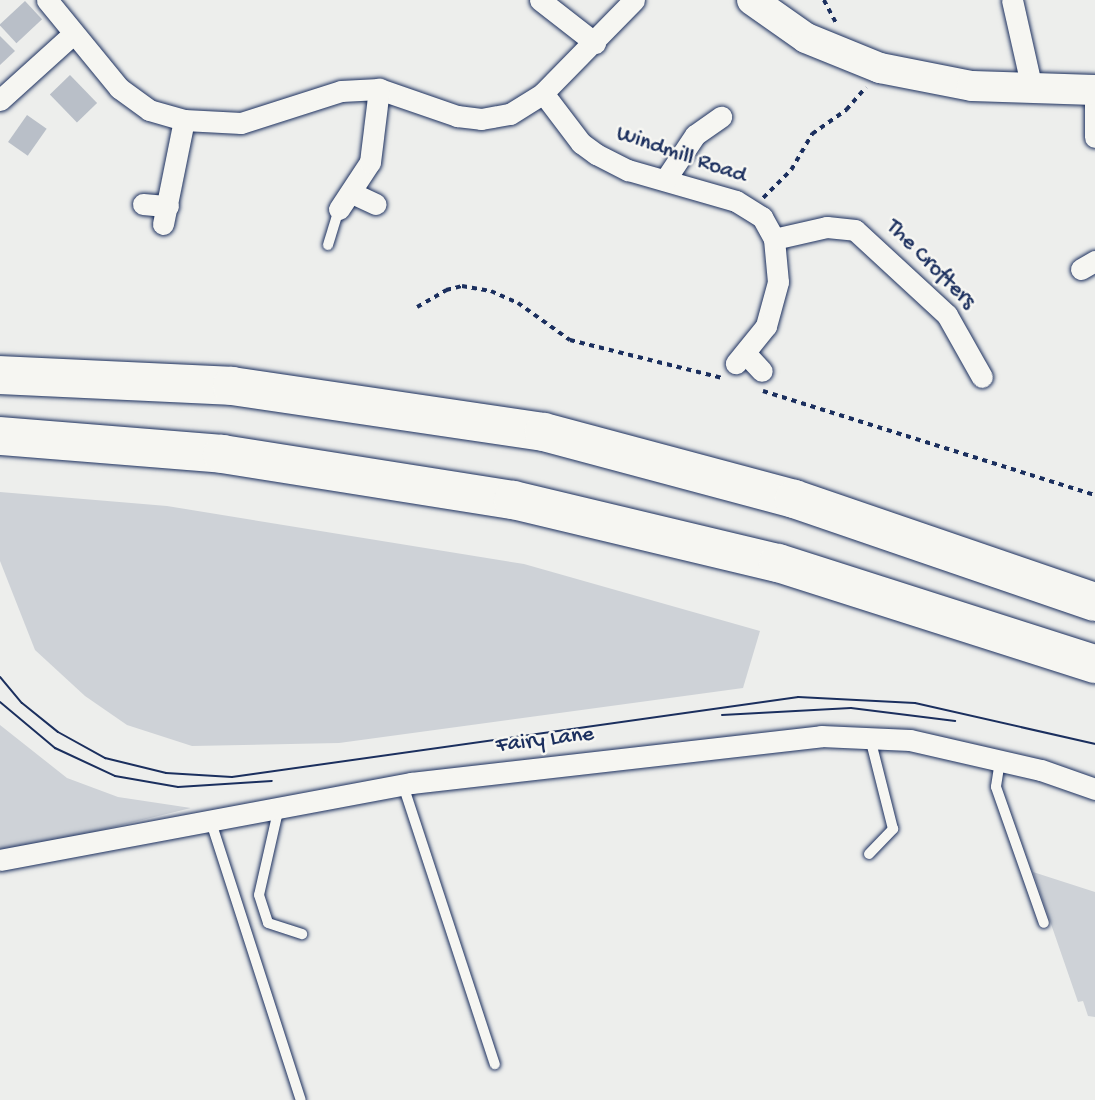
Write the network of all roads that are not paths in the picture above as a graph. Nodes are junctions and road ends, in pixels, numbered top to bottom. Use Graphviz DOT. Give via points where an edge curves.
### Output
graph roads {
  1 [pos="47,0"];
  2 [pos="540,0"];
  3 [pos="634,0"];
  4 [pos="751,0"];
  5 [pos="1012,0"];
  6 [pos="73,34"];
  7 [pos="595,43"];
  8 [pos="379,89"];
  9 [pos="1032,89"];
  10 [pos="1095,92"];
  11 [pos="543,93"];
  12 [pos="0,100"];
  13 [pos="721,117"];
  14 [pos="184,120"];
  15 [pos="1095,137"];
  16 [pos="665,180"];
  17 [pos="346,201"];
  18 [pos="143,204"];
  19 [pos="376,204"];
  20 [pos="774,239"];
  21 [pos="328,245"];
  22 [pos="762,371"];
  23 [pos="0,375"];
  24 [pos="982,377"];
  25 [pos="0,436"];
  26 [pos="1095,602"];
  27 [pos="1095,664"];
  28 [pos="870,738"];
  29 [pos="1000,761"];
  30 [pos="403,785"];
  31 [pos="1095,789"];
  32 [pos="279,807"];
  33 [pos="210,819"];
  34 [pos="869,854"];
  35 [pos="0,860"];
  36 [pos="1044,923"];
  37 [pos="302,934"];
  38 [pos="495,1064"];
  39 [pos="301,1100"];
  1 -- 6 [label="street"];
  2 -- 7 [label="street"];
  3 -- 7 [label="street"];
  4 -- 9 [label="main road" via="806,38 880,68 972,86"];
  5 -- 9 [label="street"];
  6 -- 12 [label="street"];
  6 -- 14 [label="street" via="120,88 149,110"];
  7 -- 11 [label="street"];
  8 -- 11 [label="street" via="457,116 481,119 510,114"];
  8 -- 14 [label="street" via="341,91 241,123"];
  8 -- 17 [label="street" via="370,162"];
  9 -- 10 [label="main road"];
  10 -- 15 [label="street"];
  11 -- 16 [label="street, Windmill Road" via="581,144 628,170"];
  13 -- 16 [label="street" via="695,135"];
  14 -- 18 [label="street" via="166,215"];
  16 -- 20 [label="street, Windmill Road" via="754,209"];
  17 -- 19 [label="street"];
  17 -- 21 [label="lane"];
  20 -- 22 [label="street, Windmill Road" via="779,263 774,305 741,358"];
  20 -- 24 [label="street, The Crofters" via="827,227 855,230 947,315"];
  23 -- 26 [label="highway" via="232,386 544,432 794,499"];
  25 -- 27 [label="highway" via="222,454 513,500 778,563"];
  28 -- 29 [label="street, Fairy Lane" via="910,740"];
  28 -- 30 [label="street, Fairy Lane" via="821,736"];
  28 -- 34 [label="lane" via="893,829"];
  29 -- 31 [label="street, Fairy Lane"];
  29 -- 36 [label="lane" via="996,787"];
  30 -- 32 [label="street, Fairy Lane"];
  30 -- 38 [label="lane"];
  32 -- 33 [label="street, Fairy Lane"];
  32 -- 37 [label="lane" via="259,895 268,923"];
  33 -- 35 [label="street, Fairy Lane"];
  33 -- 39 [label="lane"];
}
